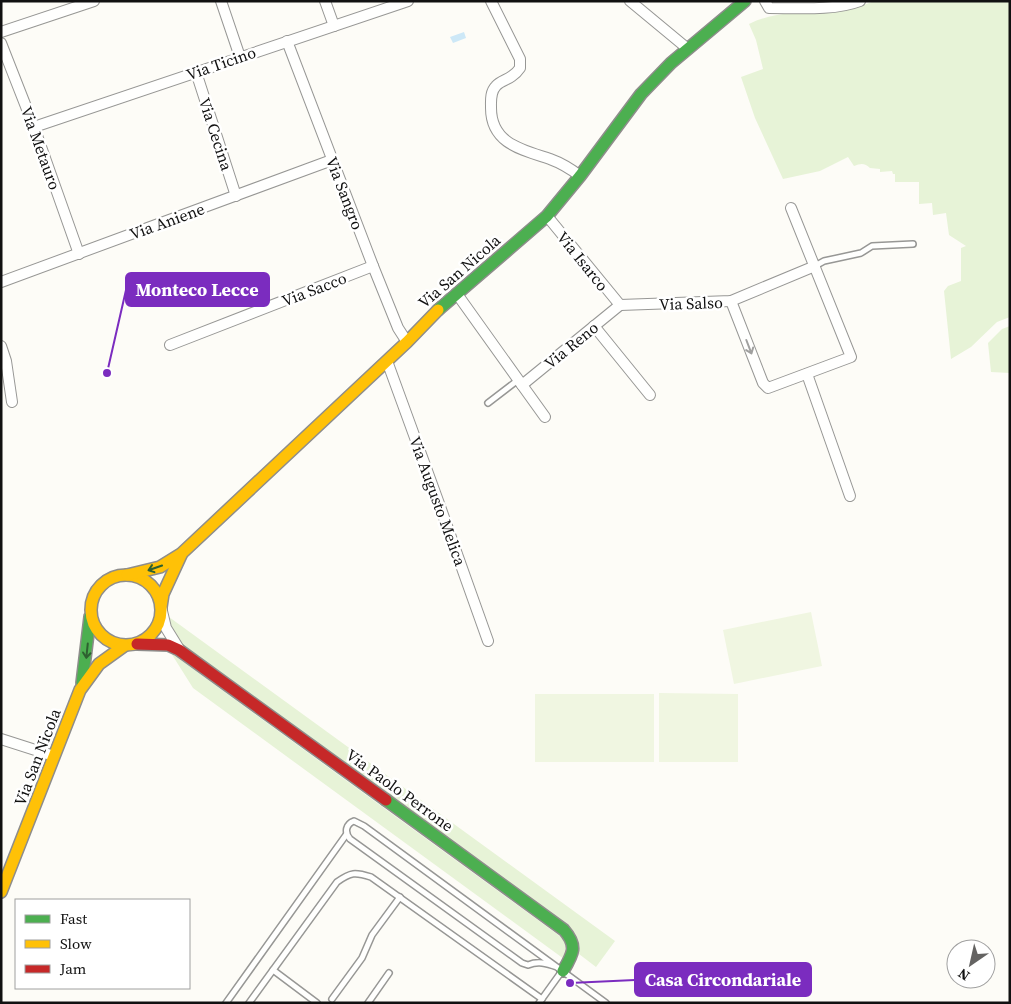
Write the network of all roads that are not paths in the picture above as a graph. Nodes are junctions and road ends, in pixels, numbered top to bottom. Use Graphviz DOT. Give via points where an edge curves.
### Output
graph roads {
  1 [pos="94,1"];
  2 [pos="221,1"];
  3 [pos="325,1"];
  4 [pos="408,1"];
  5 [pos="491,1"];
  6 [pos="630,1"];
  7 [pos="745,1"];
  8 [pos="765,1"];
  9 [pos="860,1"];
  10 [pos="334,26"];
  11 [pos="1,32"];
  12 [pos="287,42"];
  13 [pos="1,43"];
  14 [pos="688,49"];
  15 [pos="240,57"];
  16 [pos="196,72"];
  17 [pos="34,127"];
  18 [pos="332,160"];
  19 [pos="580,176"];
  20 [pos="236,196"];
  21 [pos="791,208"];
  22 [pos="547,216"];
  23 [pos="914,244"];
  24 [pos="78,254"];
  25 [pos="374,266"];
  26 [pos="815,266"];
  27 [pos="1,282"];
  28 [pos="457,294"];
  29 [pos="731,302"];
  30 [pos="620,305"];
  31 [pos="594,326"];
  32 [pos="407,342"];
  33 [pos="170,345"];
  34 [pos="1,346"];
  35 [pos="387,361"];
  36 [pos="807,374"];
  37 [pos="520,382"];
  38 [pos="650,395"];
  39 [pos="12,402"];
  40 [pos="488,403"];
  41 [pos="545,416"];
  42 [pos="850,496"];
  43 [pos="181,554"];
  44 [pos="127,575"];
  45 [pos="162,607"];
  46 [pos="90,611"];
  47 [pos="488,642"];
  48 [pos="137,644"];
  49 [pos="124,646"];
  50 [pos="180,650"];
  51 [pos="80,690"];
  52 [pos="1,738"];
  53 [pos="54,756"];
  54 [pos="346,835"];
  55 [pos="1,892"];
  56 [pos="400,897"];
  57 [pos="560,969"];
  58 [pos="273,970"];
  59 [pos="389,973"];
  60 [pos="332,999"];
  61 [pos="540,1001"];
  62 [pos="226,1003"];
  63 [pos="249,1003"];
  64 [pos="317,1003"];
  65 [pos="368,1003"];
  66 [pos="606,1003"];
  1 -- 11 [label="street"];
  2 -- 15 [label="street"];
  3 -- 10 [label="street"];
  4 -- 10 [label="street, Via Ticino"];
  5 -- 19 [label="street" via="520,59 520,68 514,76 495,86 491,97 494,124 511,146 551,160"];
  6 -- 14 [label="street"];
  7 -- 14 [label="street, Via San Nicola"];
  8 -- 9 [label="street" via="768,8 799,8"];
  10 -- 12 [label="street, Via Ticino"];
  12 -- 15 [label="street, Via Ticino"];
  12 -- 18 [label="street, Via Sangro"];
  13 -- 17 [label="street, Via Metauro"];
  14 -- 19 [label="street, Via San Nicola" via="641,94"];
  15 -- 16 [label="street, Via Ticino"];
  16 -- 17 [label="street, Via Ticino"];
  16 -- 20 [label="street, Via Cecina"];
  17 -- 24 [label="street, Via Metauro"];
  18 -- 20 [label="street, Via Aniene"];
  18 -- 25 [label="street, Via Sangro"];
  19 -- 22 [label="street, Via San Nicola"];
  20 -- 24 [label="street, Via Aniene"];
  21 -- 26 [label="street"];
  22 -- 28 [label="street, Via San Nicola"];
  22 -- 30 [label="street, Via Isarco"];
  23 -- 26 [label="lane" via="872,246 862,253"];
  24 -- 27 [label="street, Via Aniene"];
  25 -- 32 [label="street, Via Sangro" via="398,328"];
  25 -- 33 [label="street, Via Sacco"];
  26 -- 29 [label="street, Via Salso"];
  26 -- 36 [label="street" via="850,357"];
  28 -- 32 [label="street, Via San Nicola"];
  28 -- 37 [label="street"];
  29 -- 30 [label="street, Via Salso"];
  29 -- 36 [label="street, one-way" via="763,384 768,388"];
  30 -- 31 [label="street, Via Reno"];
  31 -- 37 [label="street, Via Reno"];
  31 -- 38 [label="street"];
  32 -- 35 [label="street, Via San Nicola"];
  34 -- 39 [label="street"];
  35 -- 43 [label="street, Via San Nicola"];
  35 -- 47 [label="street, Via Augusto Melica"];
  36 -- 42 [label="street"];
  37 -- 40 [label="lane"];
  37 -- 41 [label="street"];
  43 -- 44 [label="street, Via San Nicola, one-way" via="160,566"];
  43 -- 45 [label="street, Via San Nicola" via="163,594"];
  44 -- 45 [label="street" via="151,585"];
  44 -- 46 [label="street, Via San Nicola" via="102,584 95,592"];
  45 -- 48 [label="street, Via San Nicola" via="157,628"];
  45 -- 50 [label="street, Via Paolo Perrone" via="166,628"];
  46 -- 49 [label="street" via="100,635"];
  46 -- 51 [label="street, Via San Nicola, one-way"];
  48 -- 49 [label="street, Via San Nicola"];
  48 -- 50 [label="street, Via Paolo Perrone" via="168,645"];
  49 -- 51 [label="street, Via San Nicola" via="99,664"];
  50 -- 57 [label="street, Via Paolo Perrone" via="557,924 570,936 574,951"];
  51 -- 53 [label="street, Via San Nicola"];
  52 -- 53 [label="street"];
  53 -- 55 [label="street, Via San Nicola"];
  54 -- 57 [label="lane" via="522,963 542,962"];
  54 -- 57 [label="lane" via="354,821 364,826"];
  54 -- 62 [label="lane"];
  56 -- 58 [label="lane" via="371,877 357,873 347,875 337,882"];
  56 -- 60 [label="lane"];
  56 -- 61 [label="lane"];
  57 -- 61 [label="lane"];
  57 -- 66 [label="lane"];
  58 -- 63 [label="lane"];
  58 -- 64 [label="lane"];
  59 -- 65 [label="lane"];
}
